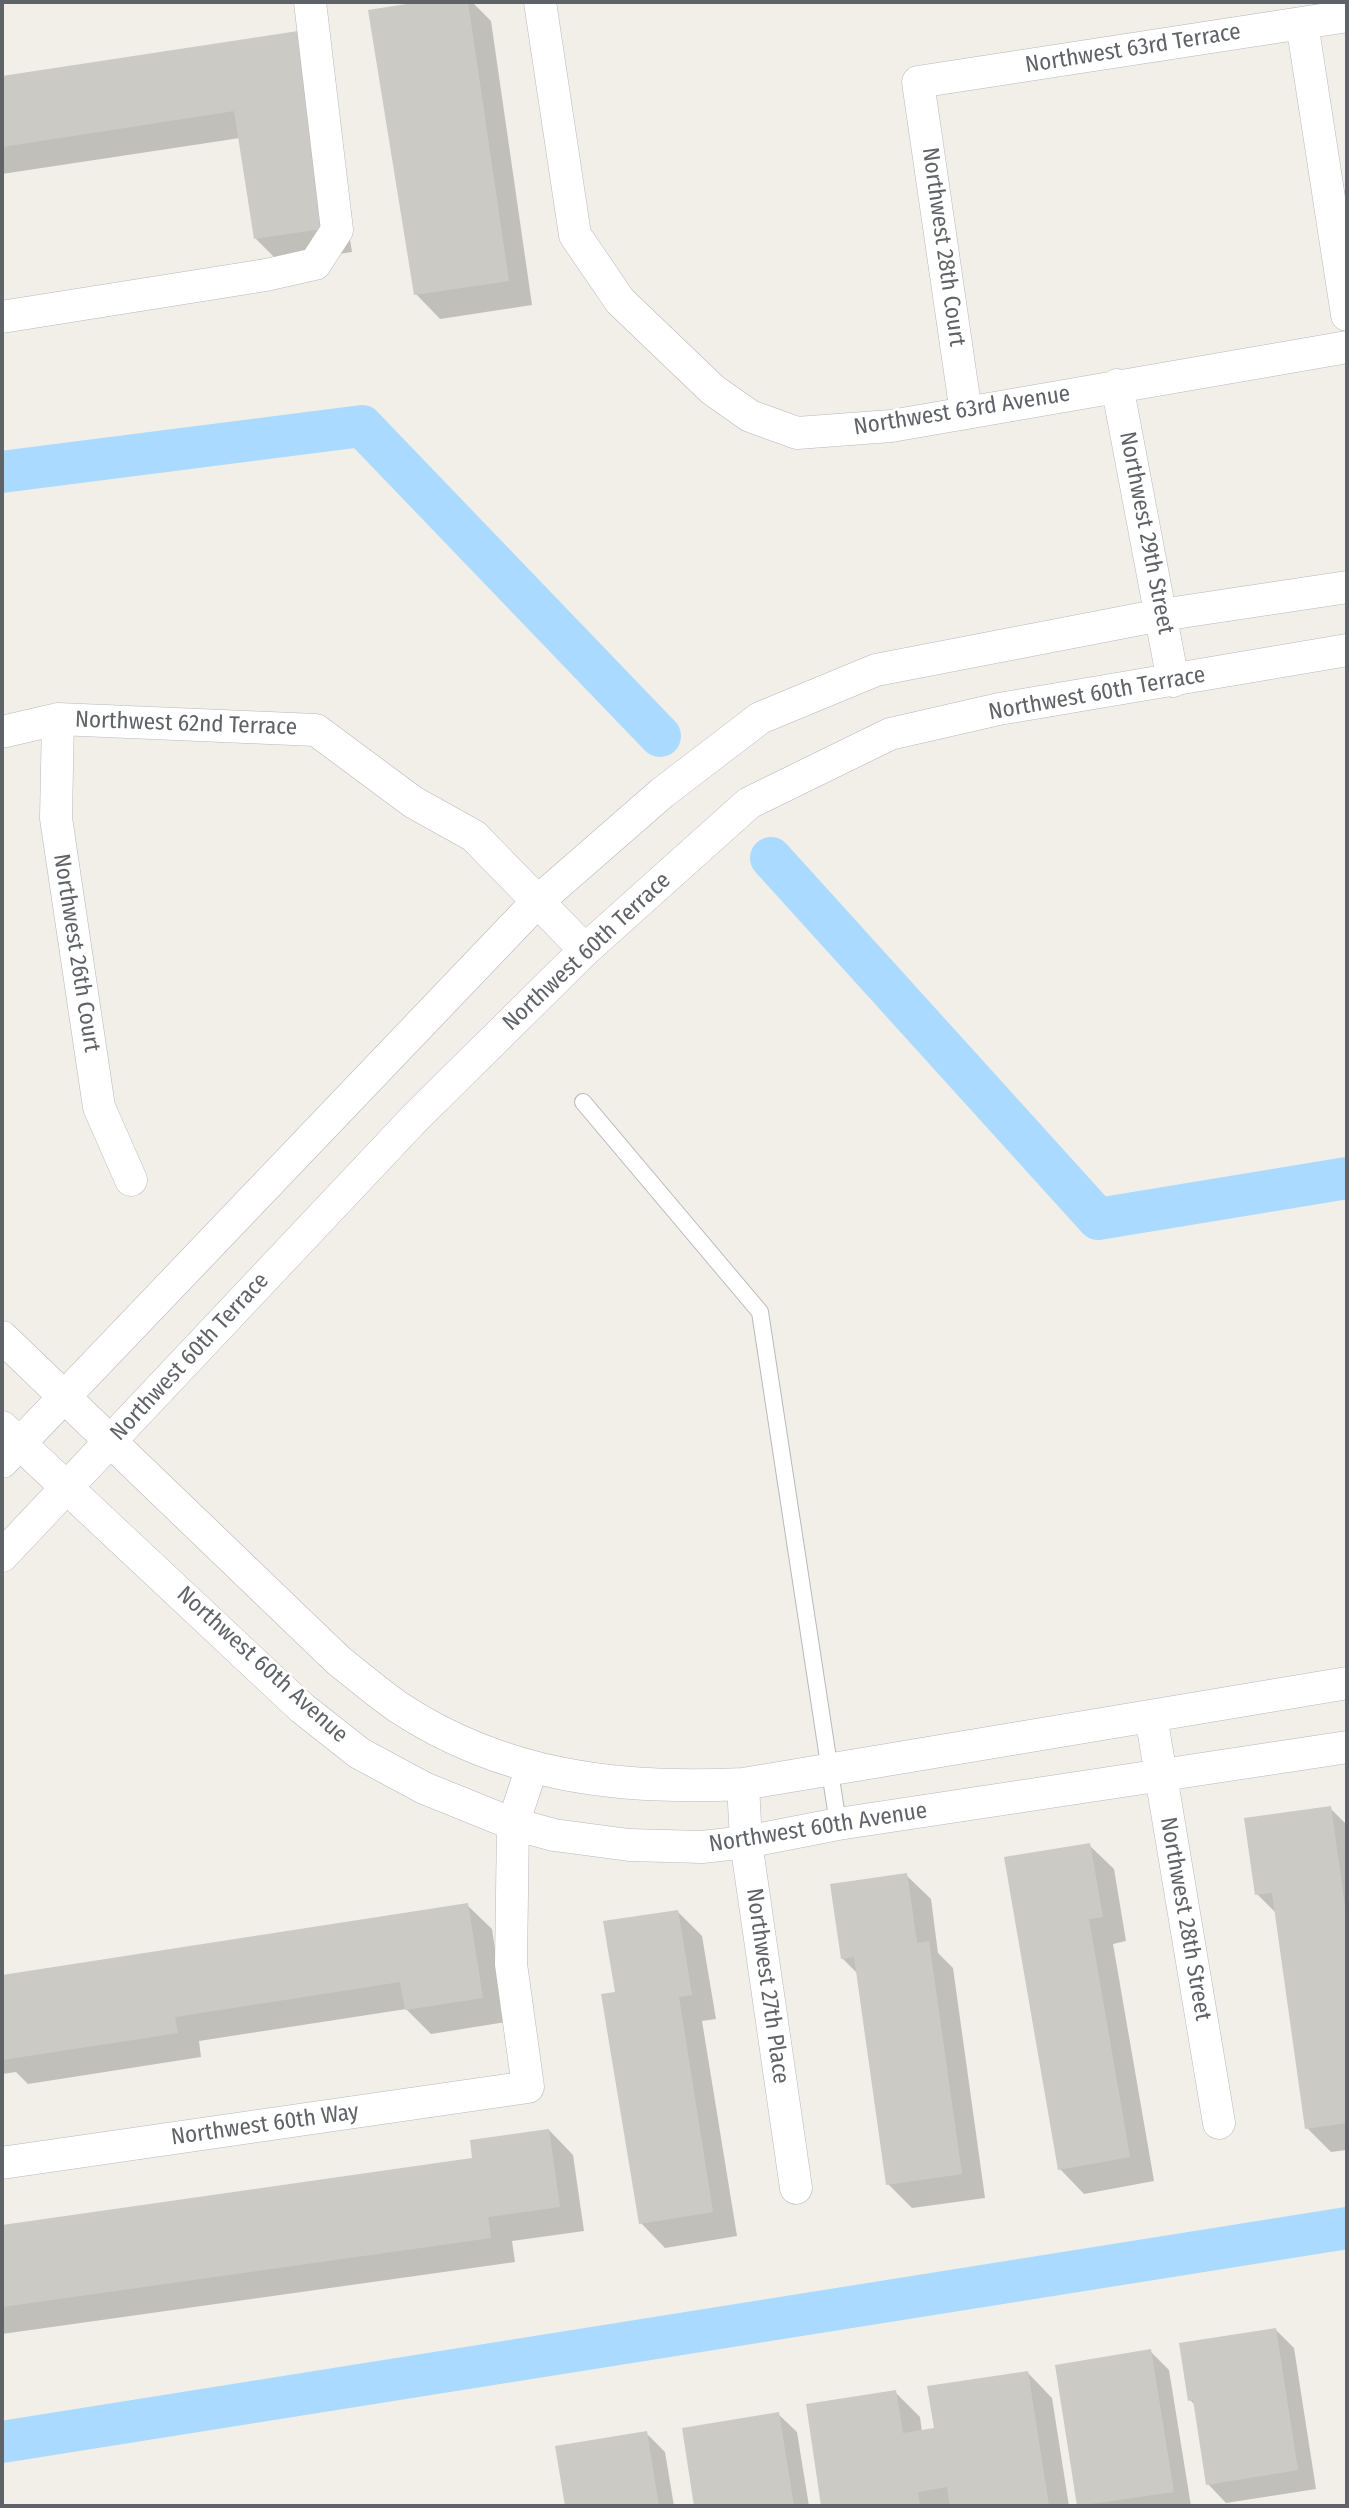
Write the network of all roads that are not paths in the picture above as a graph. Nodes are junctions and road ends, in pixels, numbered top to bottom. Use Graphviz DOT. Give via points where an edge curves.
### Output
graph roads {
  1 [pos="310,2"];
  2 [pos="540,2"];
  3 [pos="1347,16"];
  4 [pos="1302,23"];
  5 [pos="918,82"];
  6 [pos="1347,315"];
  7 [pos="2,317"];
  8 [pos="1347,347"];
  9 [pos="1117,385"];
  10 [pos="966,413"];
  11 [pos="1347,587"];
  12 [pos="1161,615"];
  13 [pos="1347,650"];
  14 [pos="1173,681"];
  15 [pos="58,719"];
  16 [pos="2,732"];
  17 [pos="537,902"];
  18 [pos="585,950"];
  19 [pos="583,1102"];
  20 [pos="131,1180"];
  21 [pos="2,1337"];
  22 [pos="64,1398"];
  23 [pos="110,1442"];
  24 [pos="7,1444"];
  25 [pos="67,1490"];
  26 [pos="2,1556"];
  27 [pos="1347,1683"];
  28 [pos="1151,1716"];
  29 [pos="1347,1747"];
  30 [pos="532,1767"];
  31 [pos="827,1769"];
  32 [pos="1161,1777"];
  33 [pos="743,1784"];
  34 [pos="513,1824"];
  35 [pos="838,1824"];
  36 [pos="746,1842"];
  37 [pos="1219,2123"];
  38 [pos="2,2163"];
  39 [pos="796,2188"];
  1 -- 7 [label="street" via="337,230 315,264"];
  2 -- 10 [label="street, Northwest 63rd Avenue" via="575,235 620,302 713,390 750,416 797,433 891,426"];
  3 -- 4 [label="street, Northwest 63rd Terrace"];
  4 -- 5 [label="street, Northwest 63rd Terrace"];
  4 -- 6 [label="street"];
  5 -- 10 [label="street, Northwest 28th Court"];
  8 -- 9 [label="street, Northwest 63rd Avenue"];
  9 -- 10 [label="street, Northwest 63rd Avenue"];
  9 -- 12 [label="street, Northwest 29th Street"];
  11 -- 12 [label="street"];
  12 -- 14 [label="street, Northwest 29th Street"];
  12 -- 17 [label="street" via="876,670 760,718 662,793"];
  13 -- 14 [label="street, Northwest 60th Terrace"];
  14 -- 18 [label="street, Northwest 60th Terrace" via="999,709 890,734 749,803"];
  15 -- 16 [label="street, Northwest 62nd Terrace"];
  15 -- 17 [label="street, Northwest 62nd Terrace" via="316,730 413,802 474,836"];
  15 -- 20 [label="street, Northwest 26th Court" via="56,818 99,1107"];
  17 -- 18 [label="street, Northwest 62nd Terrace"];
  17 -- 22 [label="street"];
  18 -- 23 [label="street, Northwest 60th Terrace" via="405,1128"];
  19 -- 31 [label="lane" via="760,1312"];
  21 -- 22 [label="street"];
  22 -- 23 [label="street"];
  22 -- 24 [label="street"];
  23 -- 25 [label="street, Northwest 60th Terrace"];
  23 -- 30 [label="street" via="339,1661 399,1707 466,1744"];
  24 -- 25 [label="street, Northwest 60th Avenue"];
  25 -- 26 [label="street, Northwest 60th Terrace"];
  25 -- 34 [label="street, Northwest 60th Avenue" via="302,1708 359,1753 424,1788"];
  27 -- 28 [label="street"];
  28 -- 31 [label="street"];
  28 -- 32 [label="street, Northwest 28th Street"];
  29 -- 32 [label="street, Northwest 60th Avenue"];
  30 -- 33 [label="street" via="604,1783"];
  30 -- 34 [label="street"];
  31 -- 33 [label="street"];
  31 -- 35 [label="lane"];
  32 -- 35 [label="street, Northwest 60th Avenue"];
  32 -- 37 [label="street, Northwest 28th Street"];
  33 -- 36 [label="street, Northwest 27th Place"];
  34 -- 36 [label="street, Northwest 60th Avenue" via="554,1835 629,1845 702,1847"];
  34 -- 38 [label="street, Northwest 60th Way" via="511,1964 528,2087"];
  35 -- 36 [label="street, Northwest 60th Avenue"];
  36 -- 39 [label="street, Northwest 27th Place"];
}
